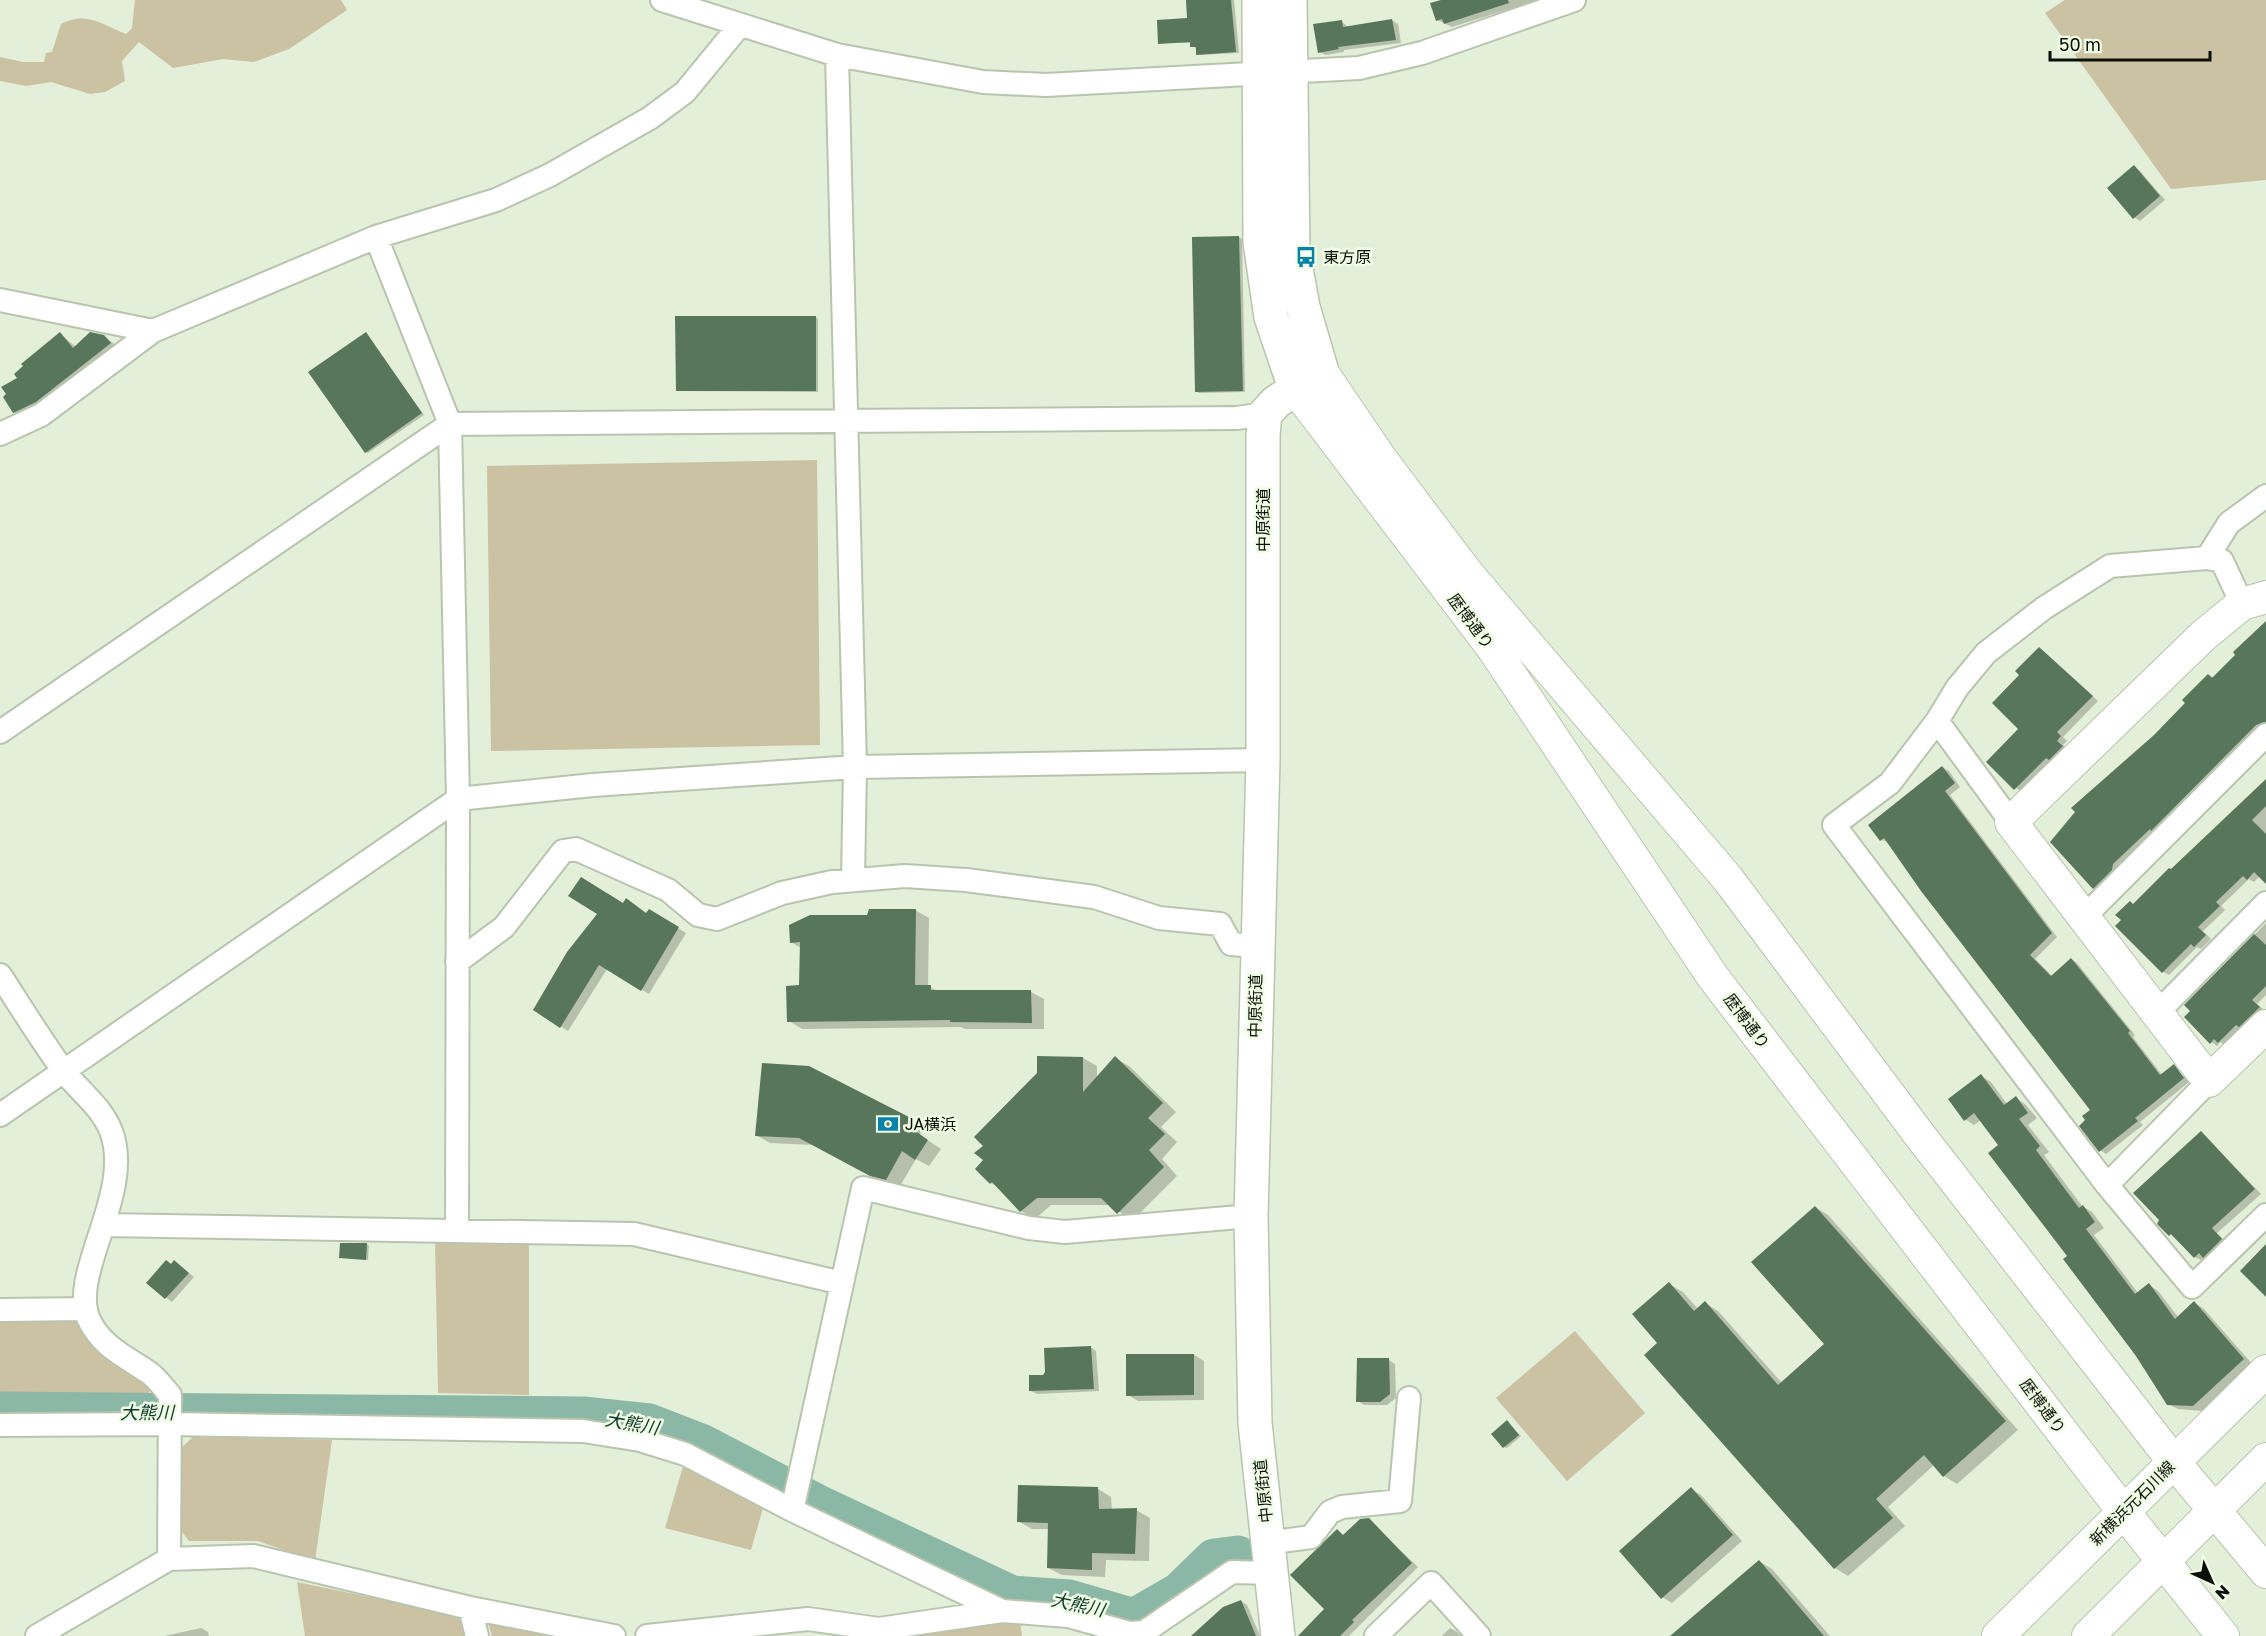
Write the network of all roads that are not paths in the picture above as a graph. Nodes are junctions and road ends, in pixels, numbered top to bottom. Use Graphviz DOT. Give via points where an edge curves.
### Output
graph roads {
  1 [pos="662,0"];
  2 [pos="1259,0"];
  3 [pos="1290,0"];
  4 [pos="1574,0"];
  5 [pos="740,25"];
  6 [pos="837,55"];
  7 [pos="1275,74"];
  8 [pos="376,237"];
  9 [pos="0,300"];
  10 [pos="153,331"];
  11 [pos="1309,380"];
  12 [pos="1265,414"];
  13 [pos="846,423"];
  14 [pos="450,424"];
  15 [pos="0,434"];
  16 [pos="2266,496"];
  17 [pos="2207,558"];
  18 [pos="2254,601"];
  19 [pos="1936,721"];
  20 [pos="0,732"];
  21 [pos="2266,735"];
  22 [pos="1263,760"];
  23 [pos="855,767"];
  24 [pos="458,799"];
  25 [pos="2011,822"];
  26 [pos="853,880"];
  27 [pos="2266,903"];
  28 [pos="2084,918"];
  29 [pos="1256,946"];
  30 [pos="457,962"];
  31 [pos="0,975"];
  32 [pos="2157,1013"];
  33 [pos="2266,1026"];
  34 [pos="64,1071"];
  35 [pos="2209,1081"];
  36 [pos="0,1115"];
  37 [pos="2107,1185"];
  38 [pos="2266,1215"];
  39 [pos="1251,1216"];
  40 [pos="103,1225"];
  41 [pos="456,1231"];
  42 [pos="842,1283"];
  43 [pos="0,1310"];
  44 [pos="86,1310"];
  45 [pos="2266,1371"];
  46 [pos="1409,1398"];
  47 [pos="170,1424"];
  48 [pos="0,1425"];
  49 [pos="2266,1459"];
  50 [pos="2174,1462"];
  51 [pos="794,1498"];
  52 [pos="2216,1510"];
  53 [pos="2123,1511"];
  54 [pos="1270,1558"];
  55 [pos="169,1559"];
  56 [pos="2164,1562"];
  57 [pos="2266,1572"];
  58 [pos="470,1608"];
  59 [pos="1002,1611"];
  60 [pos="37,1636"];
  61 [pos="477,1636"];
  62 [pos="614,1636"];
  63 [pos="647,1636"];
  64 [pos="1278,1636"];
  65 [pos="1376,1636"];
  66 [pos="1479,1636"];
  67 [pos="1998,1636"];
  68 [pos="2088,1636"];
  69 [pos="2223,1636"];
  1 -- 5 [label="street"];
  2 -- 7 [label="main road"];
  3 -- 7 [label="main road"];
  4 -- 7 [label="street" via="1422,53 1359,68"];
  5 -- 6 [label="street"];
  5 -- 8 [label="street" via="685,92 650,118 550,175 496,200"];
  6 -- 7 [label="street" via="983,82 1046,85"];
  6 -- 13 [label="street"];
  7 -- 11 [label="main road"];
  8 -- 10 [label="street"];
  8 -- 14 [label="street"];
  9 -- 10 [label="street"];
  10 -- 15 [label="street" via="41,415"];
  11 -- 12 [label="main road"];
  11 -- 50 [label="street, 歴博通り" via="1381,459 1467,573 1728,879 1928,1146"];
  11 -- 53 [label="street, 歴博通り" via="1713,977"];
  12 -- 13 [label="street" via="1237,418"];
  12 -- 22 [label="main road, 中原街道"];
  13 -- 14 [label="street"];
  13 -- 23 [label="street"];
  14 -- 20 [label="street"];
  14 -- 24 [label="street"];
  16 -- 17 [label="street" via="2229,523"];
  17 -- 18 [label="street" via="2222,561"];
  17 -- 19 [label="street" via="2110,566 2044,608 1986,653"];
  18 -- 25 [label="street" via="2204,635"];
  19 -- 25 [label="street"];
  19 -- 37 [label="street" via="1890,783 1834,825"];
  21 -- 28 [label="street"];
  22 -- 23 [label="street"];
  22 -- 29 [label="main road, 中原街道"];
  23 -- 24 [label="street" via="593,785"];
  23 -- 26 [label="street"];
  24 -- 30 [label="street"];
  24 -- 34 [label="street"];
  25 -- 28 [label="street"];
  26 -- 29 [label="street" via="905,876 966,880 1094,897 1159,918 1220,924 1231,944"];
  26 -- 30 [label="street" via="782,893 717,919 698,915 668,890 576,849 563,851 504,927"];
  27 -- 32 [label="street"];
  28 -- 32 [label="street"];
  29 -- 39 [label="main road, 中原街道"];
  30 -- 41 [label="street"];
  31 -- 34 [label="street"];
  32 -- 35 [label="street"];
  33 -- 35 [label="street"];
  34 -- 36 [label="street"];
  34 -- 40 [label="street" via="98,1107 111,1132 116,1169 113,1198"];
  35 -- 37 [label="street"];
  37 -- 38 [label="street" via="2192,1287"];
  39 -- 42 [label="street" via="1065,1232 1029,1228 863,1188"];
  39 -- 54 [label="main road, 中原街道" via="1255,1423"];
  40 -- 41 [label="street"];
  40 -- 44 [label="street" via="84,1292"];
  41 -- 42 [label="street" via="634,1234"];
  42 -- 51 [label="street"];
  43 -- 44 [label="street"];
  44 -- 47 [label="street" via="90,1322 112,1350 150,1373 170,1395"];
  45 -- 50 [label="street, 新横浜元石川線"];
  46 -- 54 [label="street" via="1400,1501 1342,1507 1330,1512 1311,1537"];
  47 -- 48 [label="street"];
  47 -- 51 [label="street" via="583,1431 640,1440 685,1454"];
  47 -- 55 [label="street"];
  49 -- 52 [label="street"];
  50 -- 52 [label="street, 歴博通り"];
  50 -- 53 [label="street, 新横浜元石川線"];
  51 -- 59 [label="street"];
  52 -- 56 [label="street"];
  52 -- 57 [label="street, 歴博通り"];
  53 -- 56 [label="street, 歴博通り"];
  53 -- 67 [label="street, 新横浜元石川線"];
  54 -- 59 [label="street" via="1232,1572 1144,1632 1130,1633 1068,1616"];
  54 -- 64 [label="main road, 中原街道"];
  55 -- 58 [label="street" via="253,1556"];
  55 -- 60 [label="street"];
  56 -- 68 [label="street"];
  56 -- 69 [label="street, 歴博通り"];
  58 -- 61 [label="street"];
  58 -- 62 [label="street"];
  59 -- 63 [label="street" via="879,1629 808,1619"];
  65 -- 66 [label="street" via="1431,1583"];
}
